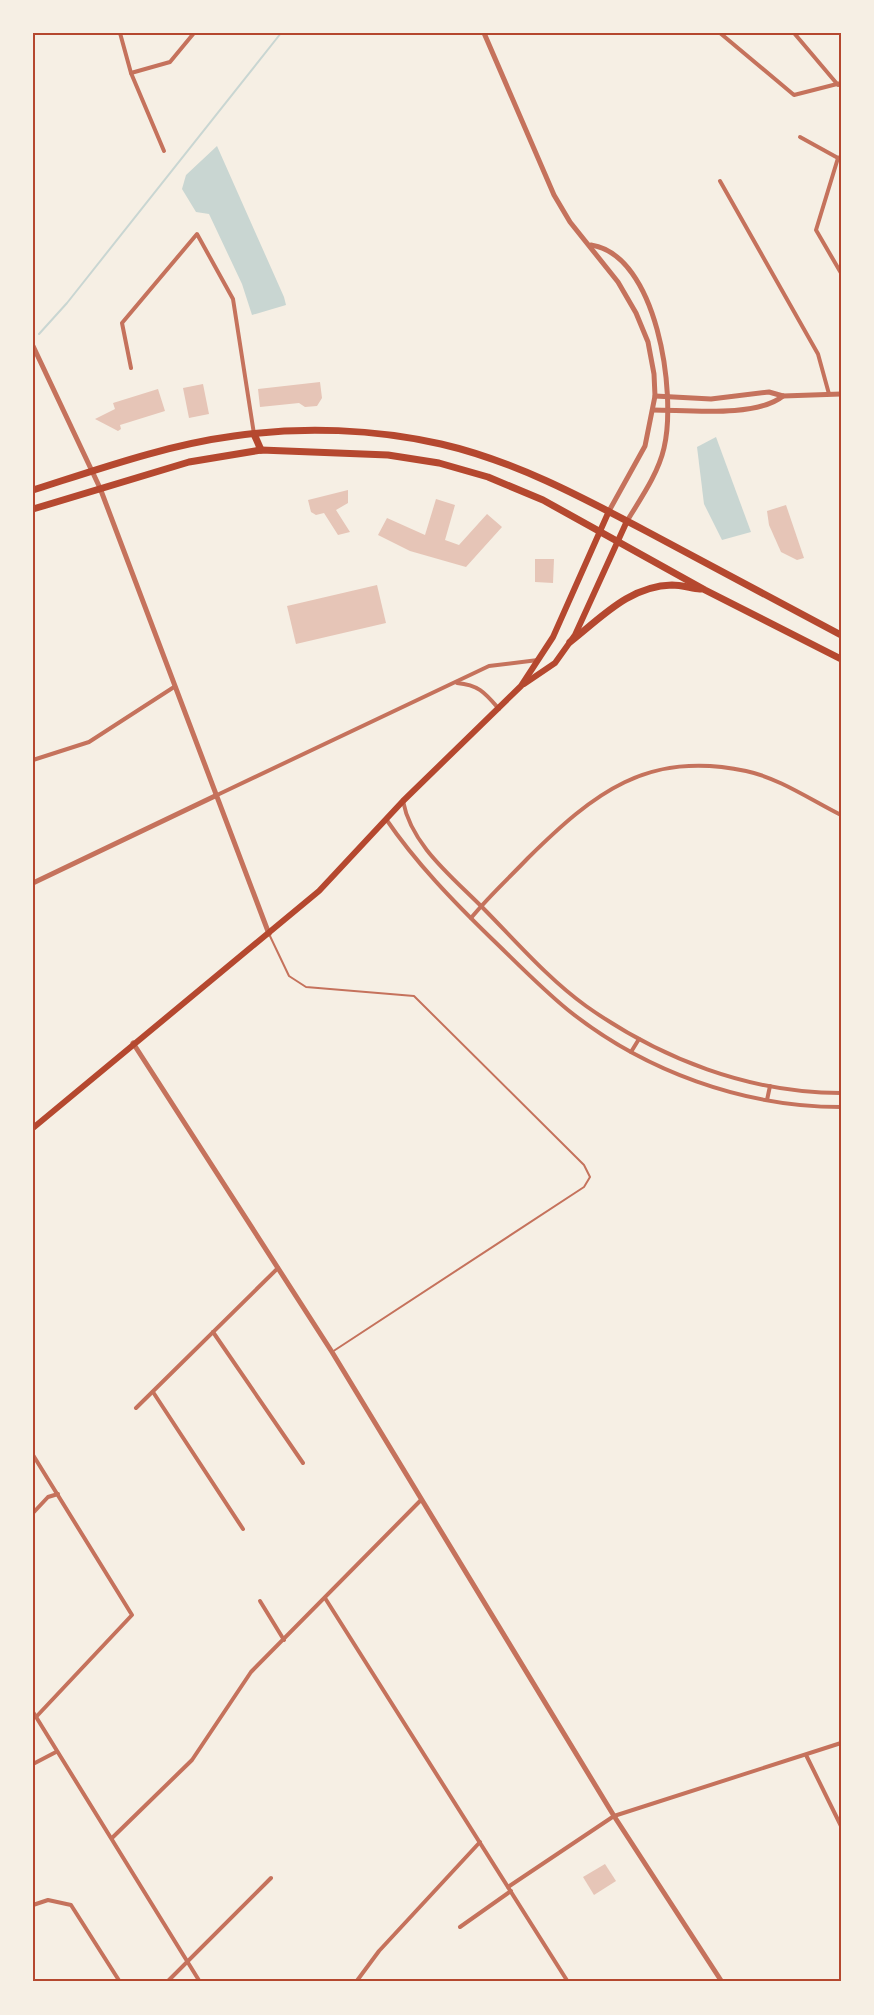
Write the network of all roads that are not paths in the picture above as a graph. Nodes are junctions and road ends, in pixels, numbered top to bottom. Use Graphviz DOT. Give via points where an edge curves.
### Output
graph roads {
  1 [pos="120,33"];
  2 [pos="194,33"];
  3 [pos="484,33"];
  4 [pos="720,33"];
  5 [pos="794,33"];
  6 [pos="132,74"];
  7 [pos="839,84"];
  8 [pos="800,136"];
  9 [pos="164,151"];
  10 [pos="839,157"];
  11 [pos="720,181"];
  12 [pos="591,245"];
  13 [pos="841,273"];
  14 [pos="33,346"];
  15 [pos="131,368"];
  16 [pos="829,394"];
  17 [pos="841,394"];
  18 [pos="655,396"];
  19 [pos="783,396"];
  20 [pos="668,397"];
  21 [pos="653,410"];
  22 [pos="668,410"];
  23 [pos="254,434"];
  24 [pos="261,450"];
  25 [pos="91,472"];
  26 [pos="100,488"];
  27 [pos="33,490"];
  28 [pos="33,509"];
  29 [pos="609,512"];
  30 [pos="627,521"];
  31 [pos="600,532"];
  32 [pos="616,541"];
  33 [pos="705,590"];
  34 [pos="841,635"];
  35 [pos="570,642"];
  36 [pos="841,659"];
  37 [pos="538,660"];
  38 [pos="456,683"];
  39 [pos="521,686"];
  40 [pos="174,687"];
  41 [pos="499,709"];
  42 [pos="33,760"];
  43 [pos="215,796"];
  44 [pos="404,801"];
  45 [pos="841,815"];
  46 [pos="386,819"];
  47 [pos="33,883"];
  48 [pos="481,906"];
  49 [pos="471,918"];
  50 [pos="269,934"];
  51 [pos="639,1039"];
  52 [pos="133,1043"];
  53 [pos="631,1052"];
  54 [pos="770,1086"];
  55 [pos="841,1093"];
  56 [pos="767,1100"];
  57 [pos="841,1107"];
  58 [pos="33,1128"];
  59 [pos="278,1268"];
  60 [pos="213,1332"];
  61 [pos="332,1352"];
  62 [pos="153,1392"];
  63 [pos="136,1408"];
  64 [pos="33,1455"];
  65 [pos="303,1462"];
  66 [pos="58,1494"];
  67 [pos="421,1500"];
  68 [pos="33,1513"];
  69 [pos="243,1529"];
  70 [pos="325,1598"];
  71 [pos="260,1601"];
  72 [pos="284,1640"];
  73 [pos="34,1714"];
  74 [pos="841,1743"];
  75 [pos="57,1752"];
  76 [pos="806,1755"];
  77 [pos="33,1764"];
  78 [pos="614,1816"];
  79 [pos="841,1826"];
  80 [pos="112,1838"];
  81 [pos="480,1842"];
  82 [pos="271,1878"];
  83 [pos="509,1889"];
  84 [pos="33,1905"];
  85 [pos="460,1927"];
  86 [pos="188,1961"];
  87 [pos="120,1982"];
  88 [pos="167,1982"];
  89 [pos="200,1982"];
  90 [pos="356,1982"];
  91 [pos="568,1982"];
  92 [pos="722,1982"];
  1 -- 6 [label="street"];
  2 -- 6 [label="street" via="170,62"];
  3 -- 12 [label="street" via="554,195 570,222"];
  4 -- 7 [label="street" via="794,95"];
  5 -- 7 [label="street"];
  6 -- 9 [label="street"];
  8 -- 10 [label="street"];
  10 -- 13 [label="street" via="816,230"];
  11 -- 16 [label="street" via="818,354"];
  12 -- 18 [label="street" via="636,313 648,342"];
  12 -- 20 [label="street" via="606,248 631,273 649,308 662,343"];
  14 -- 25 [label="street"];
  15 -- 23 [label="street" via="122,323 196,234 233,299"];
  16 -- 17 [label="street"];
  16 -- 19 [label="street"];
  18 -- 20 [label="street"];
  18 -- 21 [label="street"];
  19 -- 20 [label="street" via="769,392 711,399"];
  19 -- 22 [label="street" via="774,403 724,411"];
  20 -- 22 [label="street"];
  21 -- 22 [label="street"];
  21 -- 29 [label="street" via="645,446"];
  22 -- 30 [label="street" via="664,449 656,471"];
  23 -- 24 [label="main road"];
  23 -- 25 [label="main road" via="184,445"];
  23 -- 29 [label="main road" via="340,431 442,444 535,476"];
  24 -- 26 [label="main road" via="189,462"];
  24 -- 31 [label="main road" via="388,455 439,463 488,477 543,500"];
  25 -- 26 [label="street"];
  25 -- 27 [label="main road"];
  26 -- 28 [label="main road"];
  26 -- 40 [label="street"];
  29 -- 30 [label="main road"];
  29 -- 31 [label="main road"];
  30 -- 32 [label="main road"];
  30 -- 34 [label="main road"];
  31 -- 32 [label="main road"];
  31 -- 37 [label="main road" via="553,637"];
  32 -- 33 [label="main road"];
  32 -- 35 [label="main road"];
  33 -- 35 [label="main road" via="672,585 628,597 608,608"];
  33 -- 36 [label="main road"];
  35 -- 39 [label="main road" via="555,663"];
  37 -- 38 [label="street" via="489,666"];
  37 -- 39 [label="main road"];
  38 -- 41 [label="street" via="484,690"];
  38 -- 43 [label="street"];
  39 -- 41 [label="main road"];
  40 -- 42 [label="street" via="89,742"];
  40 -- 43 [label="street"];
  41 -- 44 [label="main road"];
  43 -- 47 [label="street"];
  43 -- 50 [label="street"];
  44 -- 46 [label="main road"];
  44 -- 48 [label="street" via="409,826 423,846"];
  45 -- 48 [label="street" via="747,771 705,766 664,769 625,780 591,800"];
  46 -- 49 [label="street" via="420,866"];
  46 -- 50 [label="main road" via="319,891"];
  48 -- 49 [label="street"];
  48 -- 51 [label="street" via="585,1005"];
  49 -- 53 [label="street" via="568,1010"];
  50 -- 52 [label="main road"];
  50 -- 61 [label="lane" via="289,976 306,987 414,996 584,1165 590,1177 584,1187"];
  51 -- 53 [label="street"];
  51 -- 54 [label="street" via="709,1071"];
  52 -- 58 [label="main road"];
  52 -- 59 [label="street"];
  53 -- 56 [label="street" via="696,1082"];
  54 -- 55 [label="street" via="804,1093"];
  54 -- 56 [label="street"];
  56 -- 57 [label="street"];
  59 -- 60 [label="street"];
  59 -- 61 [label="street"];
  60 -- 62 [label="street"];
  60 -- 65 [label="street"];
  61 -- 67 [label="street"];
  62 -- 63 [label="street"];
  62 -- 69 [label="street"];
  64 -- 66 [label="street"];
  66 -- 68 [label="street" via="48,1497"];
  66 -- 73 [label="street" via="132,1615"];
  67 -- 70 [label="street"];
  67 -- 78 [label="street"];
  70 -- 72 [label="street"];
  70 -- 81 [label="street"];
  71 -- 72 [label="street"];
  72 -- 80 [label="street" via="251,1672 192,1760"];
  73 -- 75 [label="street"];
  74 -- 76 [label="street"];
  75 -- 77 [label="street"];
  75 -- 80 [label="street"];
  76 -- 78 [label="street"];
  76 -- 79 [label="street"];
  78 -- 83 [label="street"];
  78 -- 92 [label="street"];
  80 -- 86 [label="street"];
  81 -- 83 [label="street"];
  81 -- 90 [label="street"];
  82 -- 86 [label="street"];
  83 -- 85 [label="street"];
  83 -- 91 [label="street"];
  84 -- 87 [label="street" via="48,1900 71,1905"];
  86 -- 88 [label="street"];
  86 -- 89 [label="street"];
}
